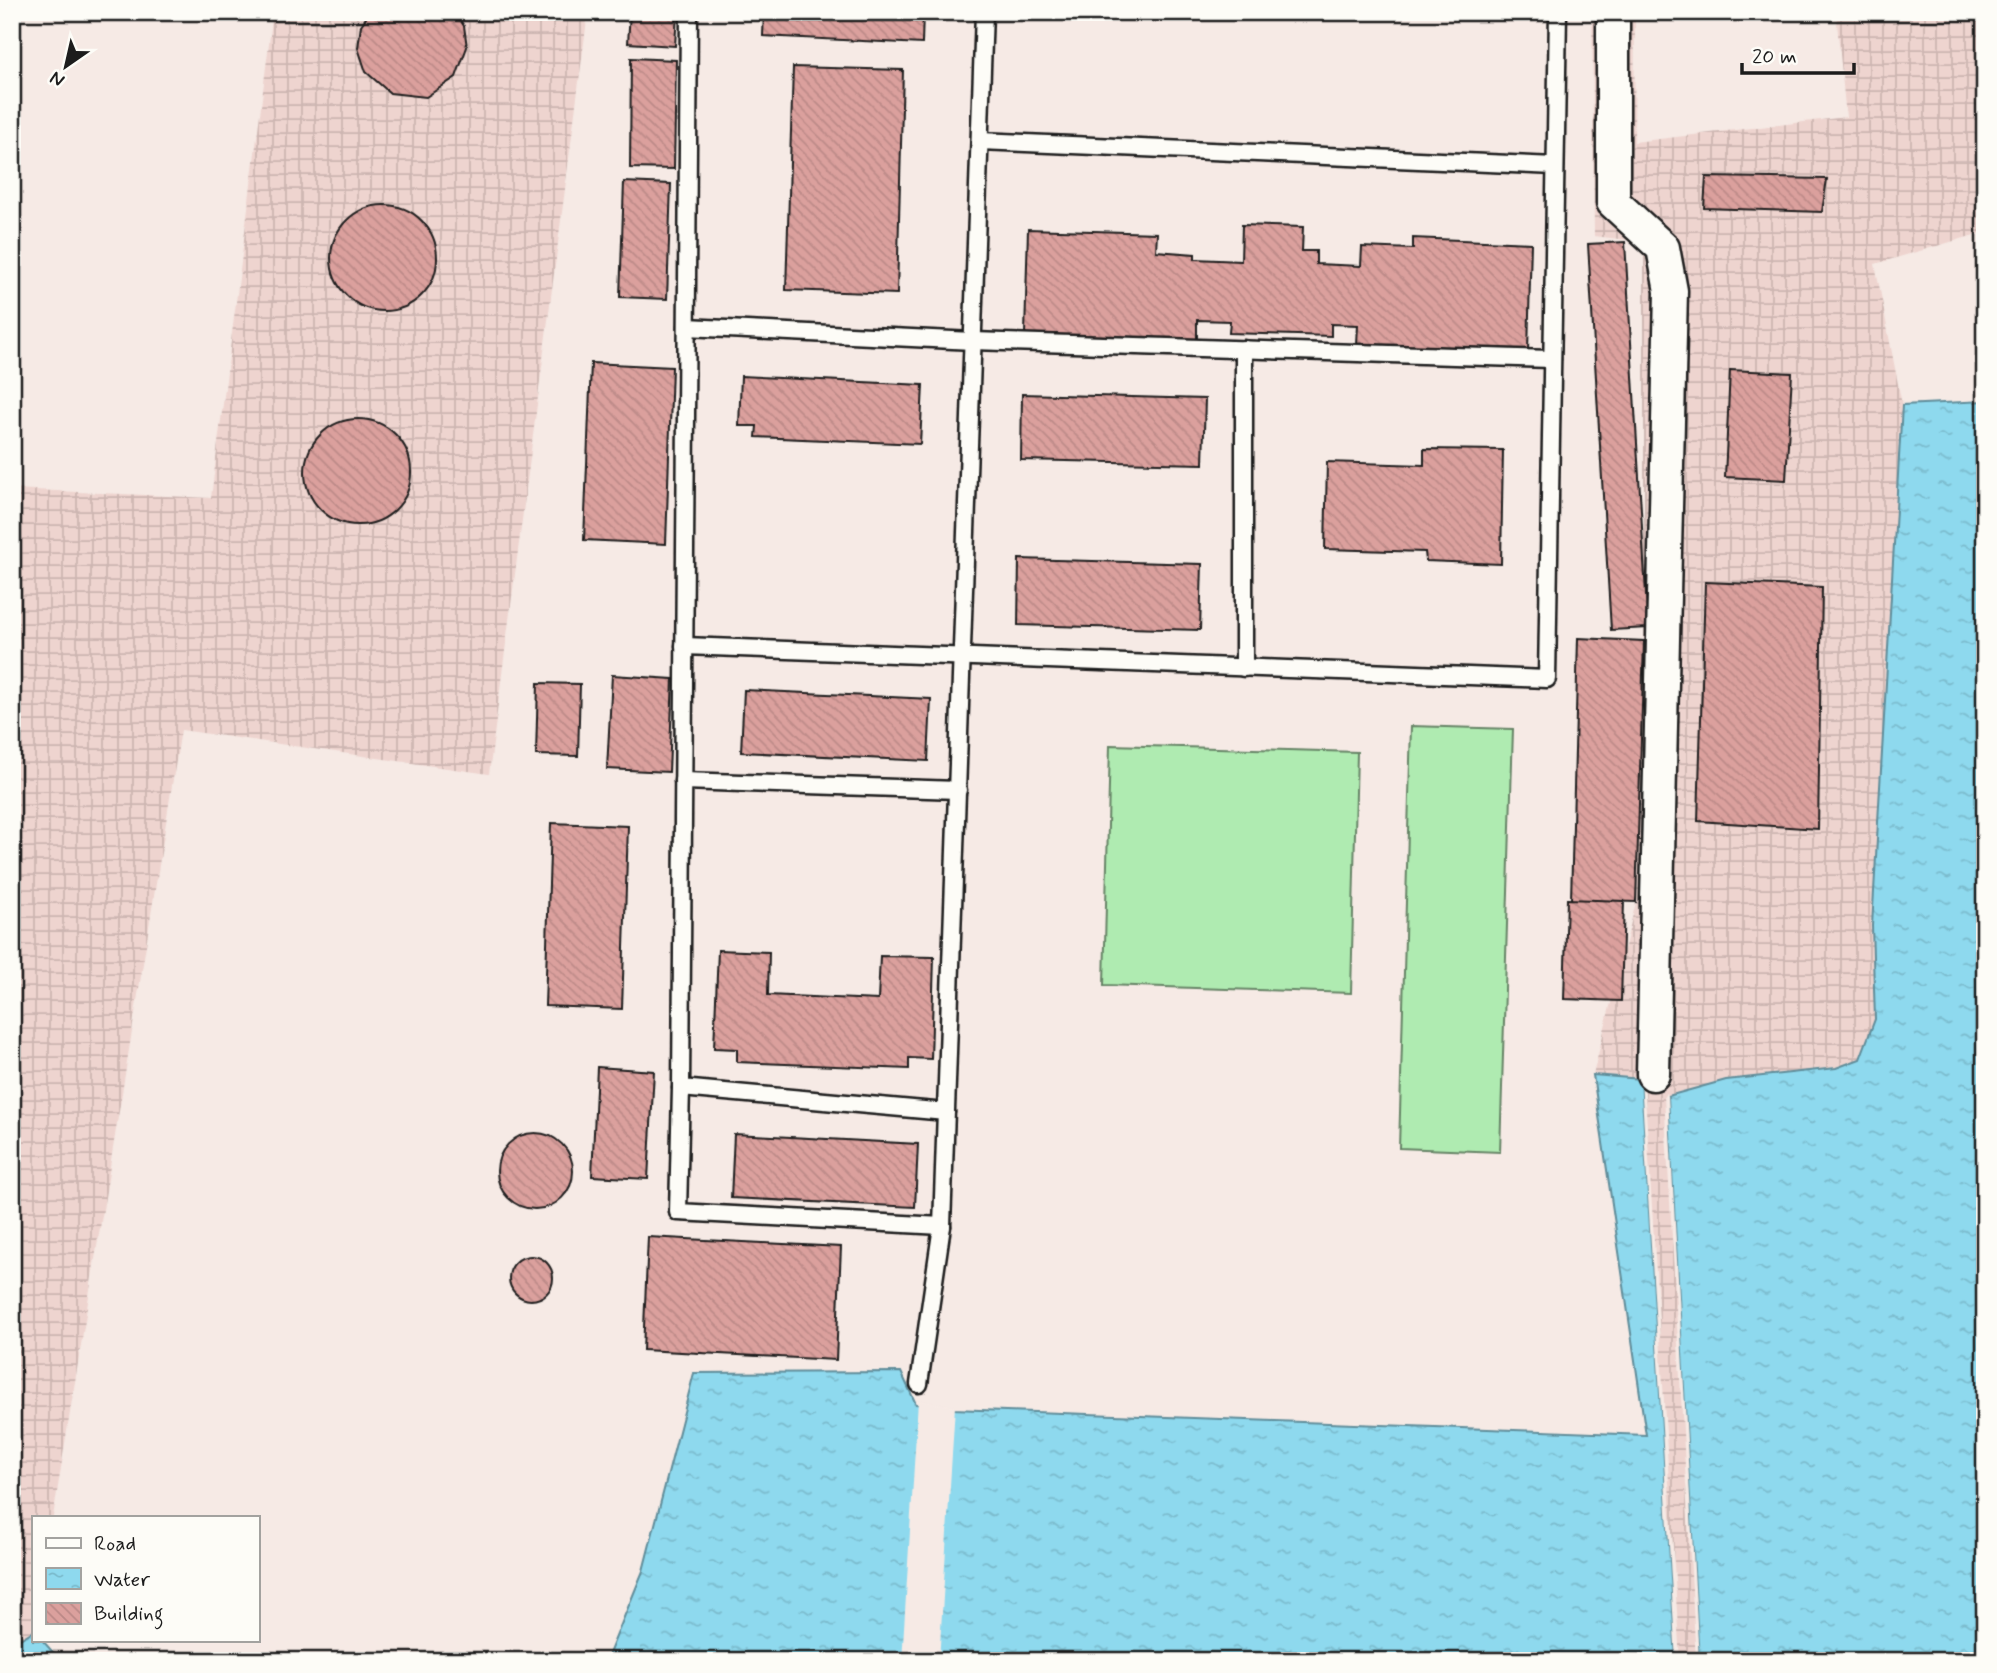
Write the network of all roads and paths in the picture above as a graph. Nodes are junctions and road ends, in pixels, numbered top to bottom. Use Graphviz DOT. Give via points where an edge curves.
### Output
graph roads {
  1 [pos="689,12"];
  2 [pos="984,12"];
  3 [pos="1558,12"];
  4 [pos="1613,12"];
  5 [pos="980,141"];
  6 [pos="1555,166"];
  7 [pos="687,327"];
  8 [pos="973,341"];
  9 [pos="1244,349"];
  10 [pos="1552,359"];
  11 [pos="684,646"];
  12 [pos="962,658"];
  13 [pos="1244,668"];
  14 [pos="683,781"];
  15 [pos="958,790"];
  16 [pos="1653,1074"];
  17 [pos="681,1088"];
  18 [pos="946,1112"];
  19 [pos="942,1226"];
  20 [pos="919,1384"];
  1 -- 7 [label="lane"];
  2 -- 5 [label="lane"];
  3 -- 6 [label="lane"];
  4 -- 16 [label="street" via="1612,202 1663,248 1671,291"];
  5 -- 6 [label="lane"];
  5 -- 8 [label="lane"];
  6 -- 10 [label="lane"];
  7 -- 8 [label="lane"];
  7 -- 11 [label="lane"];
  8 -- 9 [label="lane"];
  8 -- 12 [label="lane"];
  9 -- 10 [label="lane"];
  9 -- 13 [label="lane"];
  10 -- 13 [label="lane" via="1547,680"];
  11 -- 12 [label="lane"];
  11 -- 14 [label="lane"];
  12 -- 13 [label="lane"];
  12 -- 15 [label="lane"];
  14 -- 15 [label="lane"];
  14 -- 17 [label="lane"];
  15 -- 18 [label="lane"];
  17 -- 18 [label="lane"];
  17 -- 19 [label="lane" via="678,1212"];
  18 -- 19 [label="lane"];
  19 -- 20 [label="lane"];
}
